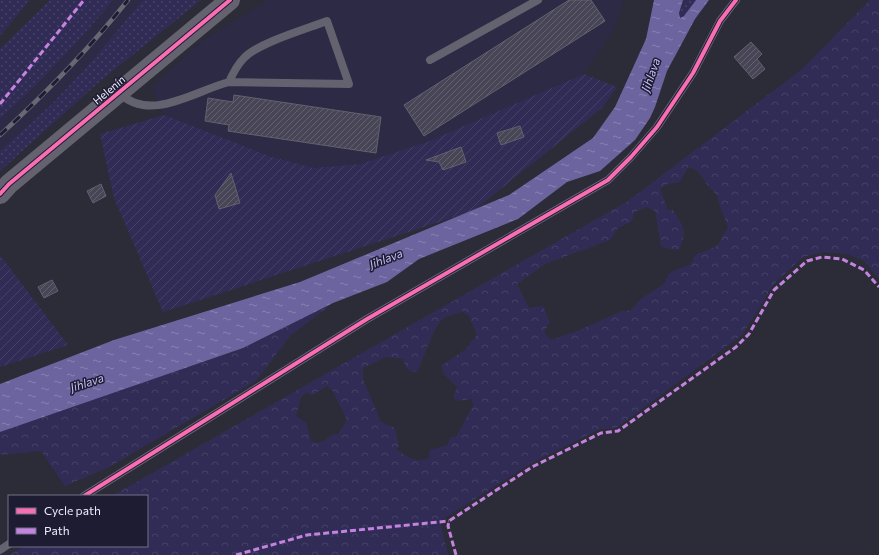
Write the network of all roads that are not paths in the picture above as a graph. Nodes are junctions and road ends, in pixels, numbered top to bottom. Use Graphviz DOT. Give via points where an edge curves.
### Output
graph roads {
  1 [pos="230,0"];
  2 [pos="538,0"];
  3 [pos="736,0"];
  4 [pos="430,60"];
  5 [pos="229,82"];
  6 [pos="119,93"];
  7 [pos="0,194"];
  8 [pos="86,495"];
  1 -- 6 [label="street, Helenín"];
  2 -- 4 [label="lane"];
  3 -- 8 [label="lane" via="720,21 693,73 657,127 608,180 367,319"];
  5 -- 5 [label="lane" via="325,83 349,84 327,21 262,47 245,57"];
  5 -- 6 [label="lane" via="168,104 148,107 126,99"];
  6 -- 7 [label="street, Helenín"];
}
